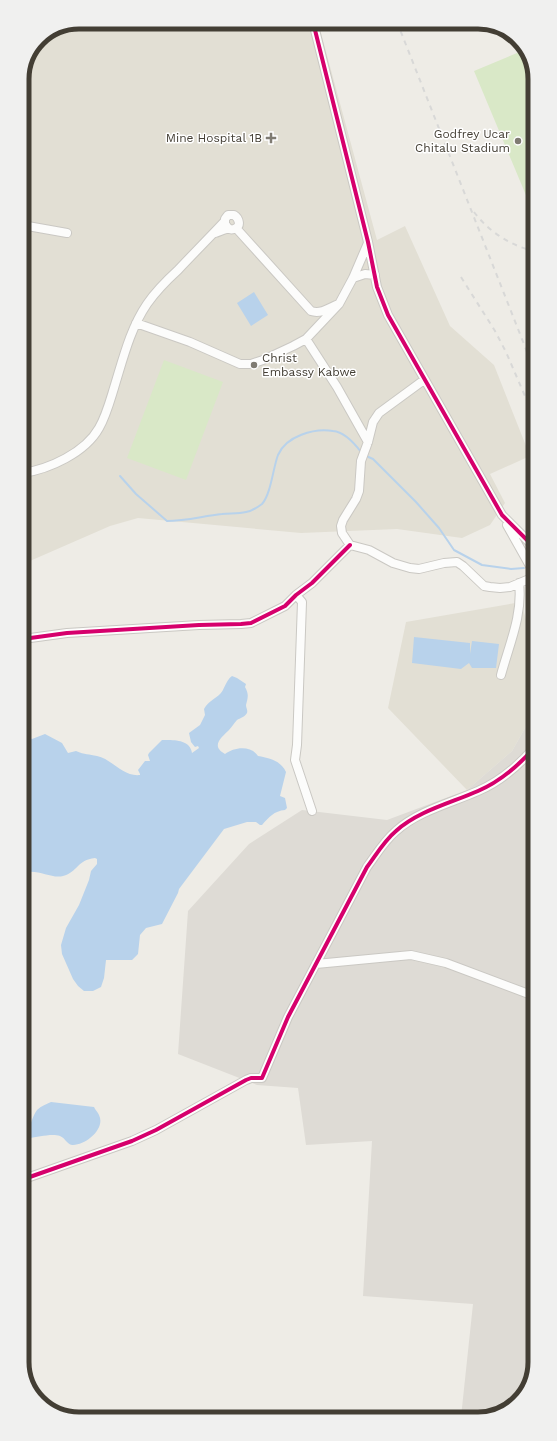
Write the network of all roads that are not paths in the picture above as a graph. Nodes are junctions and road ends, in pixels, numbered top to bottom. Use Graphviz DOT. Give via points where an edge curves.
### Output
graph roads {
  1 [pos="315,29"];
  2 [pos="29,226"];
  3 [pos="67,233"];
  4 [pos="368,242"];
  5 [pos="375,275"];
  6 [pos="353,278"];
  7 [pos="339,304"];
  8 [pos="136,323"];
  9 [pos="306,339"];
  10 [pos="424,380"];
  11 [pos="367,445"];
  12 [pos="29,472"];
  13 [pos="502,515"];
  14 [pos="528,541"];
  15 [pos="350,545"];
  16 [pos="528,562"];
  17 [pos="528,579"];
  18 [pos="519,583"];
  19 [pos="296,595"];
  20 [pos="29,637"];
  21 [pos="501,675"];
  22 [pos="528,754"];
  23 [pos="312,812"];
  24 [pos="316,964"];
  25 [pos="528,994"];
  26 [pos="29,1177"];
  1 -- 4 [label="street"];
  2 -- 3 [label="street"];
  4 -- 5 [label="street"];
  4 -- 6 [label="street"];
  5 -- 6 [label="street" via="365,274"];
  5 -- 10 [label="street" via="377,288 388,315"];
  6 -- 7 [label="street"];
  7 -- 8 [label="street" via="323,311 311,311 230,226 214,233 166,281"];
  7 -- 9 [label="street"];
  8 -- 9 [label="street" via="246,365 263,360"];
  8 -- 12 [label="street" via="99,428 87,443 60,462"];
  9 -- 11 [label="street" via="337,387"];
  10 -- 11 [label="street" via="379,413 373,422"];
  10 -- 13 [label="street"];
  11 -- 15 [label="street" via="361,461 359,491 340,526"];
  13 -- 14 [label="street"];
  13 -- 16 [label="street"];
  15 -- 18 [label="street" via="369,550 393,563 410,568 419,569 457,562 484,586 500,588"];
  15 -- 19 [label="street" via="312,583"];
  17 -- 18 [label="street"];
  18 -- 21 [label="street" via="520,607"];
  19 -- 20 [label="street" via="285,606 251,623"];
  19 -- 23 [label="street" via="302,602 295,760"];
  22 -- 24 [label="street" via="513,768 480,790 430,811 396,831 367,867"];
  24 -- 25 [label="street" via="411,955 446,963"];
  24 -- 26 [label="street" via="288,1017 262,1078 246,1080 132,1141"];
}
